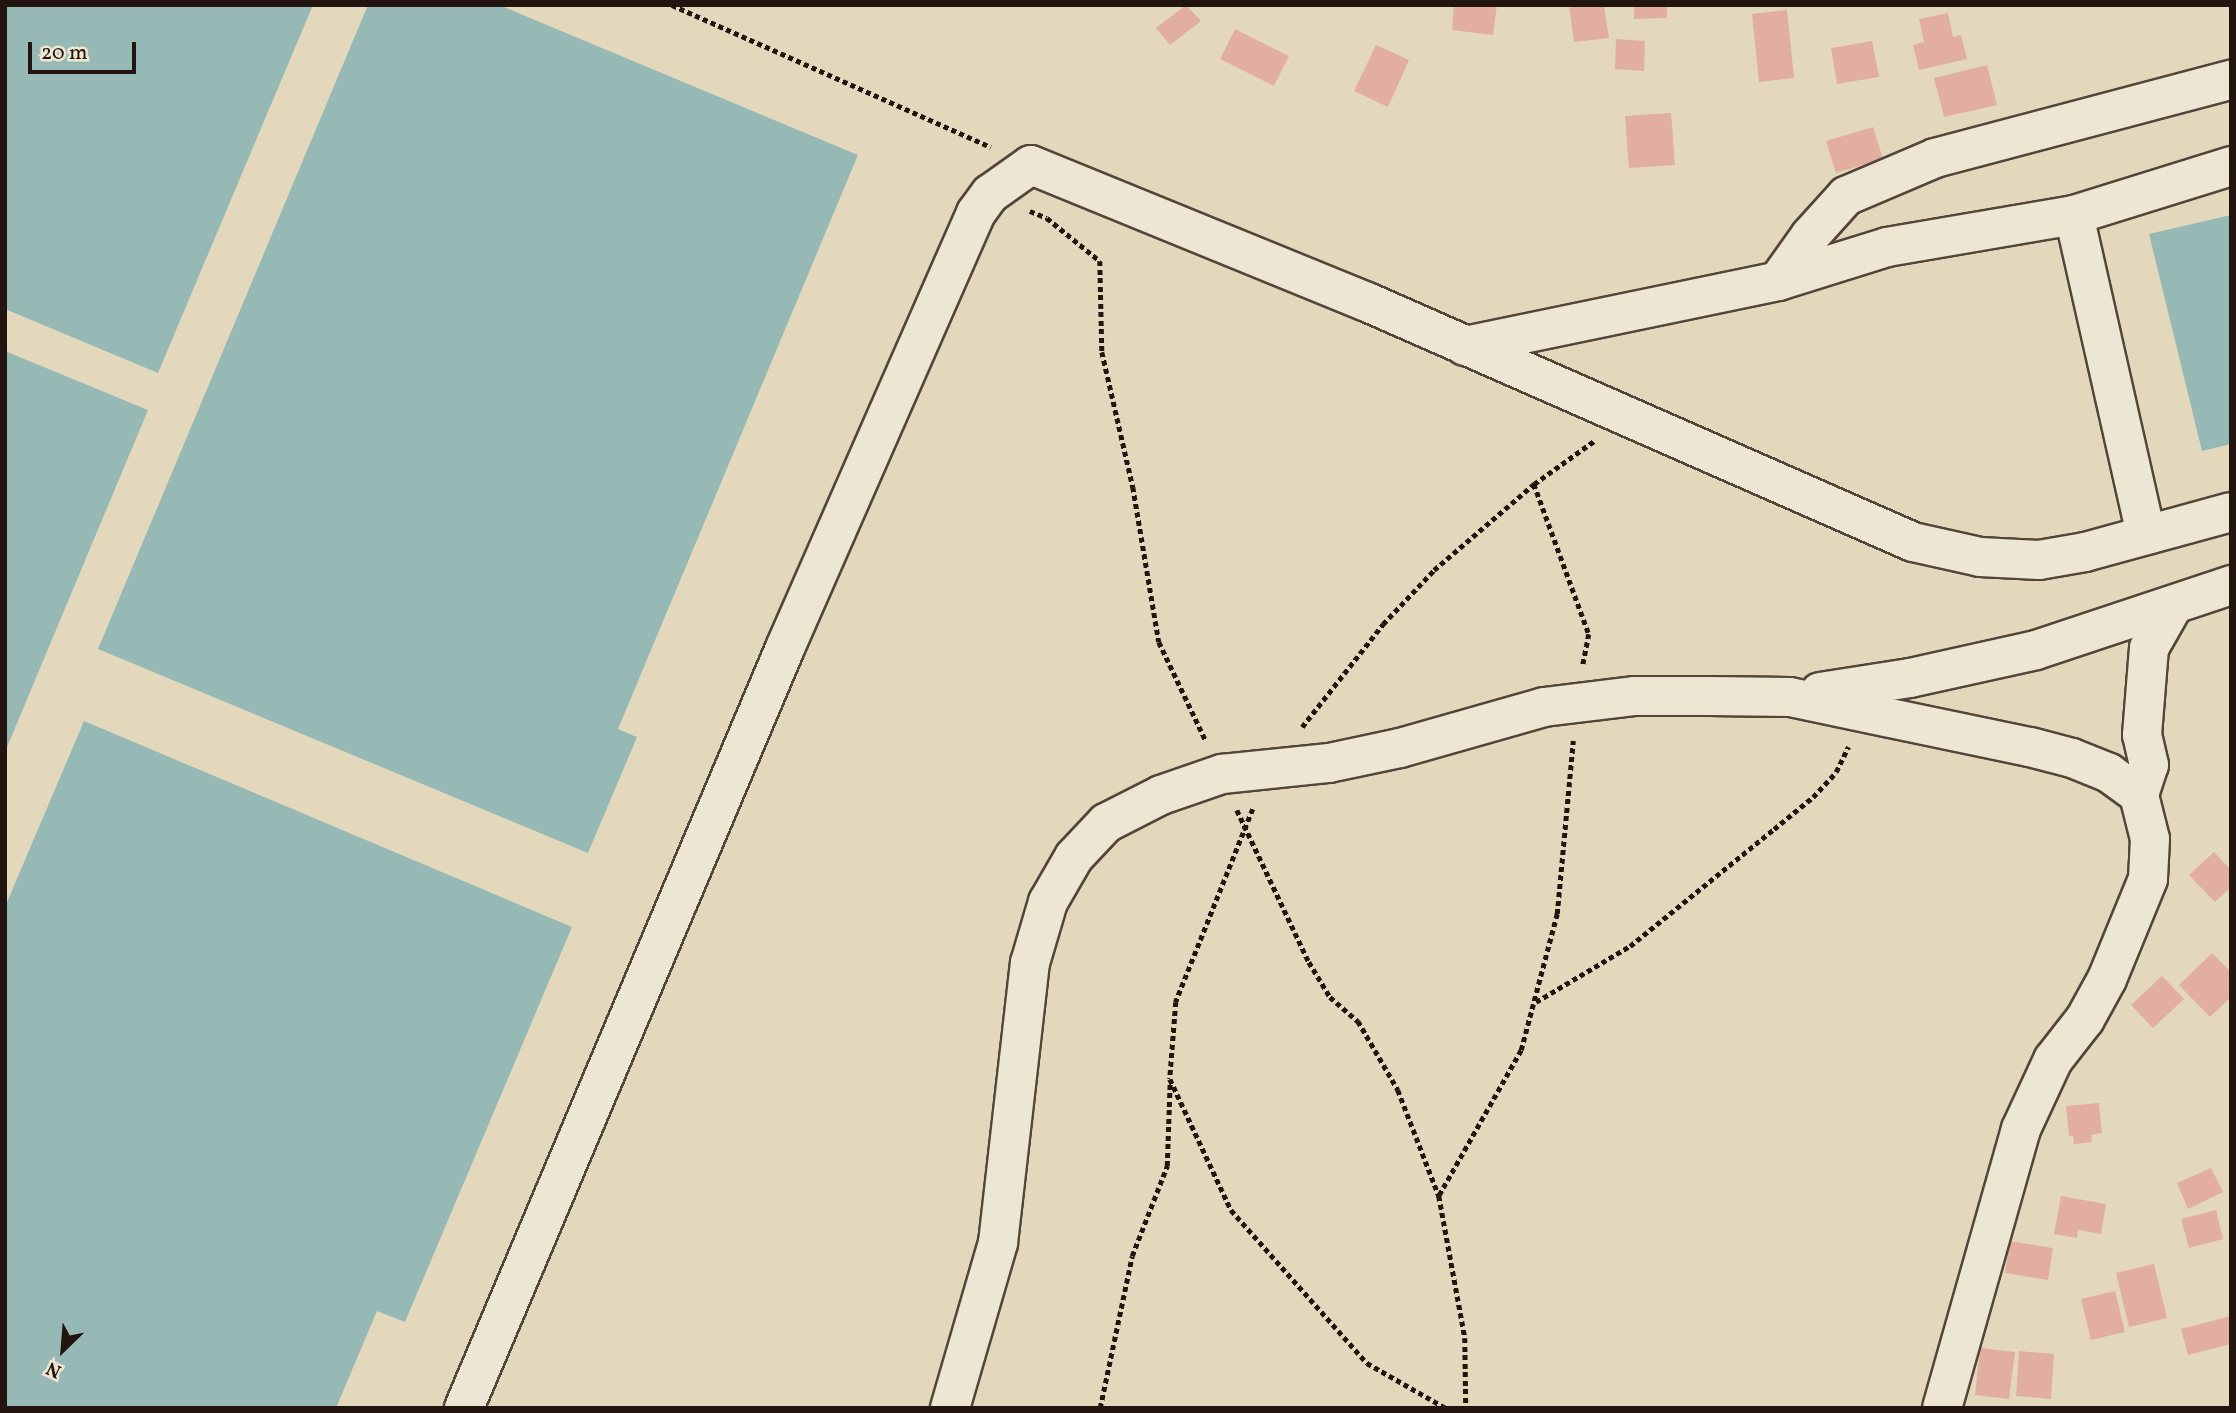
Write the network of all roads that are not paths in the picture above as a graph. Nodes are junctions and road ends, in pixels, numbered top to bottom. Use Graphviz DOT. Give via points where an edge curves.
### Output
graph roads {
  1 [pos="2231,80"];
  2 [pos="2231,166"];
  3 [pos="2074,215"];
  4 [pos="1778,281"];
  5 [pos="1465,346"];
  6 [pos="2231,513"];
  7 [pos="2146,535"];
  8 [pos="2231,585"];
  9 [pos="2173,606"];
  10 [pos="1790,697"];
  11 [pos="2139,795"];
  12 [pos="464,1408"];
  13 [pos="950,1408"];
  14 [pos="1942,1408"];
  1 -- 4 [label="street" via="1935,158 1846,196"];
  2 -- 3 [label="street"];
  3 -- 4 [label="street" via="1887,247"];
  3 -- 7 [label="street"];
  4 -- 5 [label="street"];
  5 -- 7 [label="street" via="1913,542 1980,557 2039,560"];
  5 -- 12 [label="street" via="1031,165 990,194 976,213 785,648"];
  6 -- 7 [label="street"];
  8 -- 9 [label="street"];
  9 -- 10 [label="street" via="2036,650 1962,668"];
  9 -- 11 [label="street" via="2148,648 2142,735 2149,765"];
  10 -- 11 [label="street" via="2072,758 2109,773"];
  10 -- 13 [label="street" via="1635,696 1544,707 1400,748 1267,771 1222,774 1161,795 1106,823 1074,857 1048,902 1030,963 998,1243"];
  11 -- 14 [label="street" via="2150,839 2148,880 2107,979 2085,1019 2053,1060 2021,1129"];
}
